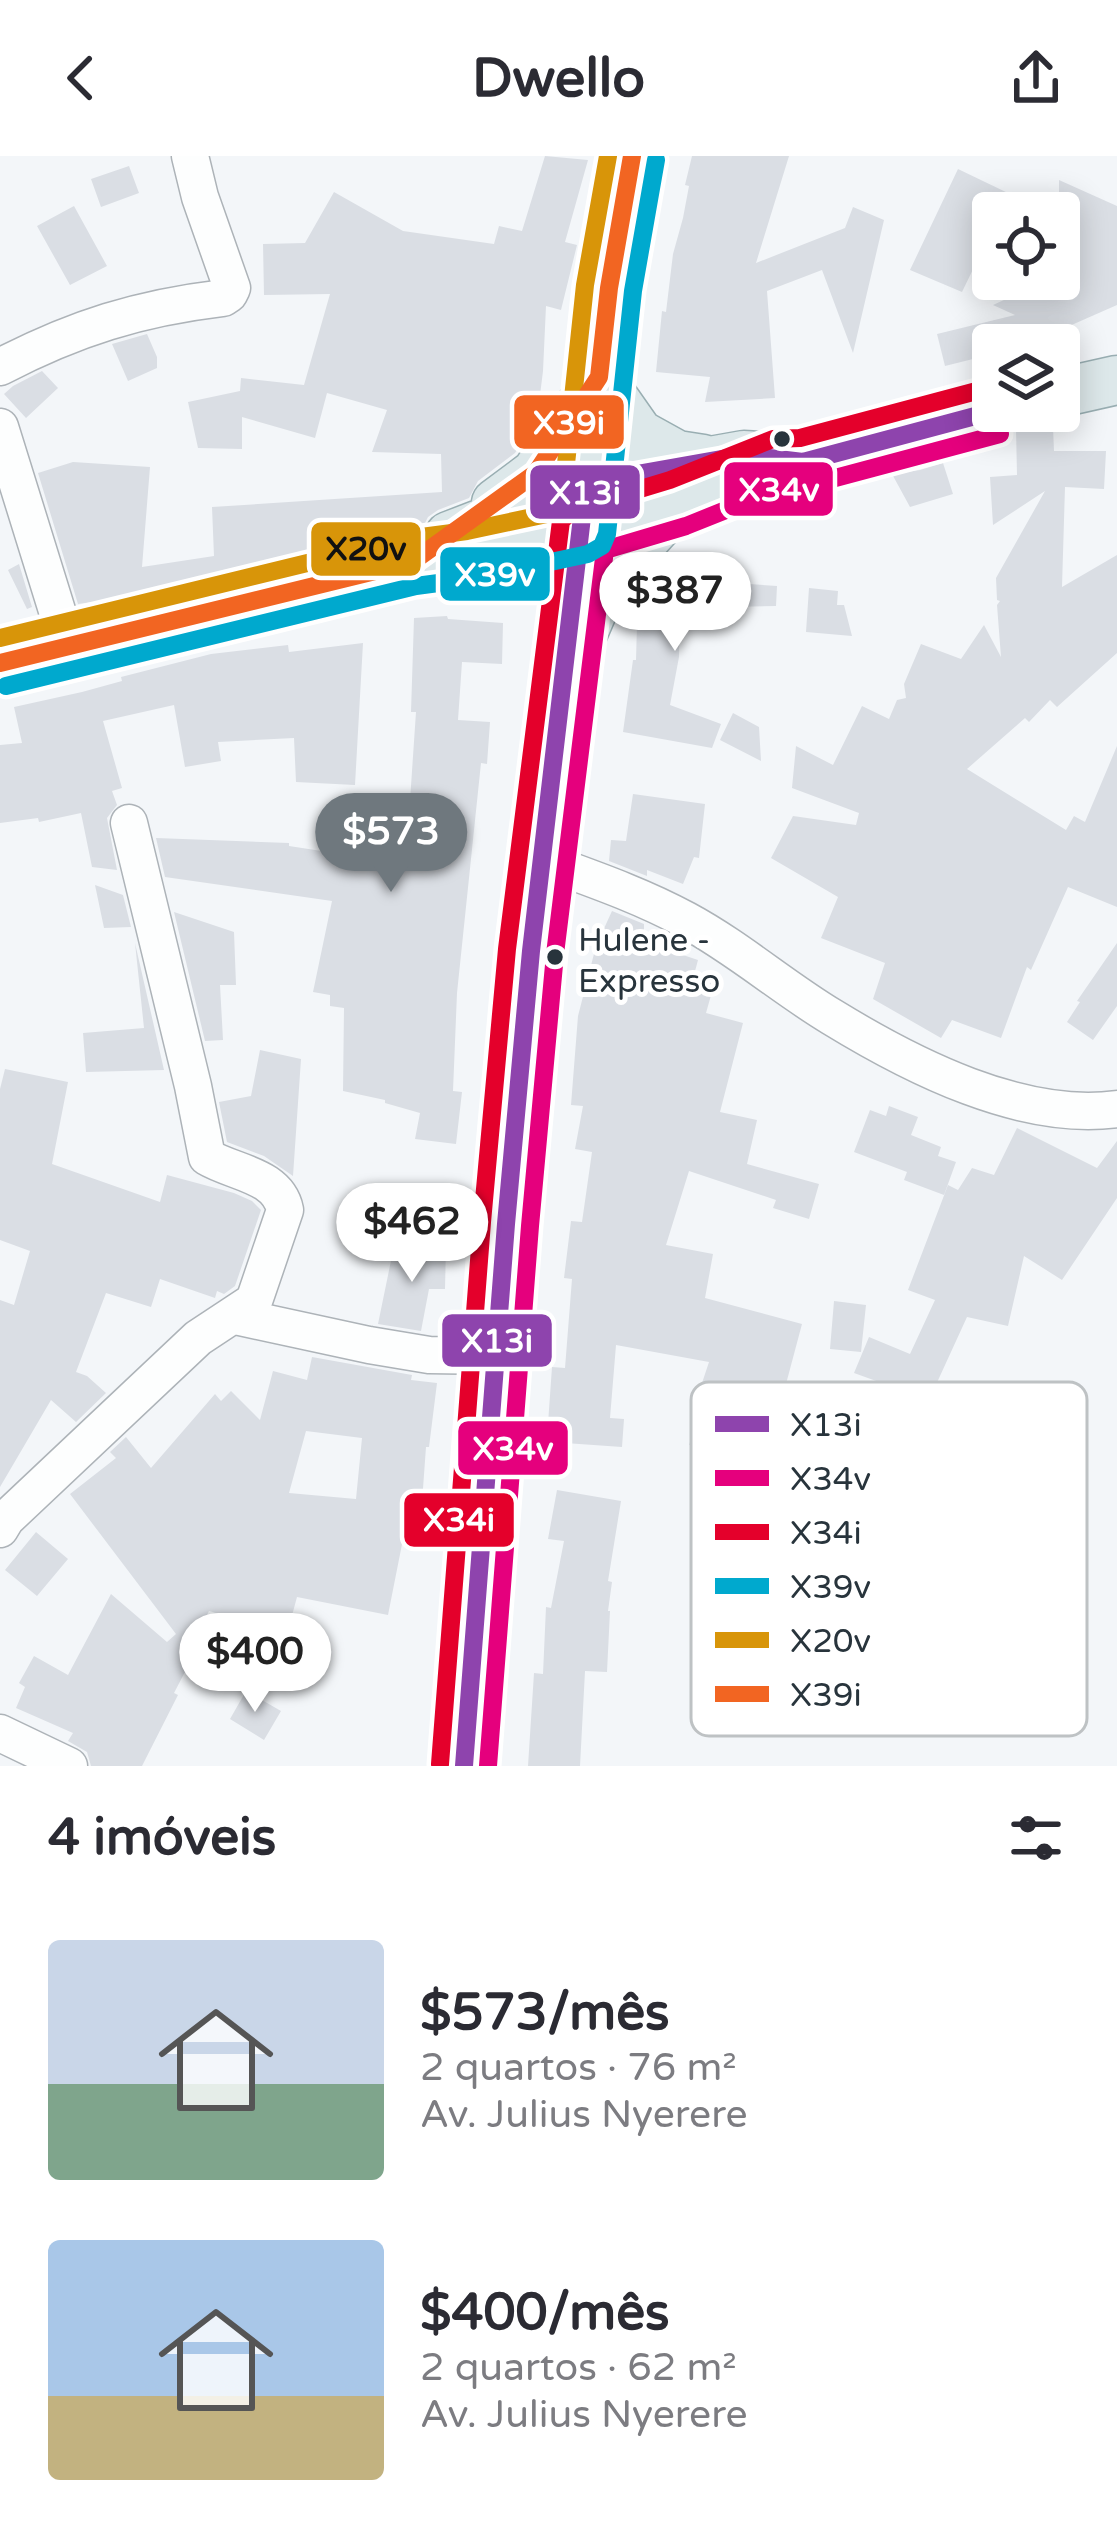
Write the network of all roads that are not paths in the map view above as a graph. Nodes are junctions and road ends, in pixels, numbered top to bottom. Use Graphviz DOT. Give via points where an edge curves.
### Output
graph roads {
  1 [pos="190,156"];
  2 [pos="632,156"];
  3 [pos="0,367"];
  4 [pos="599,376"];
  5 [pos="972,417"];
  6 [pos="0,428"];
  7 [pos="711,460"];
  8 [pos="792,462"];
  9 [pos="586,483"];
  10 [pos="678,502"];
  11 [pos="583,531"];
  12 [pos="453,533"];
  13 [pos="412,562"];
  14 [pos="85,642"];
  15 [pos="0,663"];
  16 [pos="562,695"];
  17 [pos="129,823"];
  18 [pos="541,860"];
  19 [pos="1117,1109"];
  20 [pos="235,1316"];
  21 [pos="496,1356"];
  22 [pos="2,1521"];
  23 [pos="0,1732"];
  24 [pos="69,1766"];
  25 [pos="464,1766"];
  1 -- 3 [label="street" via="229,294 92,325"];
  2 -- 4 [label="main road"];
  4 -- 7 [label="main road" via="639,434 677,455"];
  4 -- 9 [label="main road"];
  4 -- 12 [label="main road" via="536,473"];
  5 -- 8 [label="main road"];
  6 -- 14 [label="street"];
  7 -- 8 [label="main road" via="761,455"];
  7 -- 9 [label="main road"];
  8 -- 10 [label="main road"];
  9 -- 11 [label="main road"];
  9 -- 12 [label="main road"];
  10 -- 11 [label="main road"];
  10 -- 16 [label="main road" via="604,584"];
  11 -- 13 [label="main road"];
  11 -- 16 [label="main road"];
  12 -- 13 [label="main road"];
  13 -- 14 [label="main road"];
  14 -- 15 [label="main road"];
  16 -- 18 [label="main road"];
  17 -- 20 [label="street" via="204,1150 258,1178 282,1197 285,1210 254,1301"];
  18 -- 19 [label="street" via="685,920 830,1016 960,1082 1040,1108"];
  18 -- 21 [label="main road"];
  20 -- 21 [label="street" via="409,1352"];
  20 -- 22 [label="street" via="198,1338"];
  21 -- 25 [label="main road"];
  23 -- 24 [label="street"];
}
